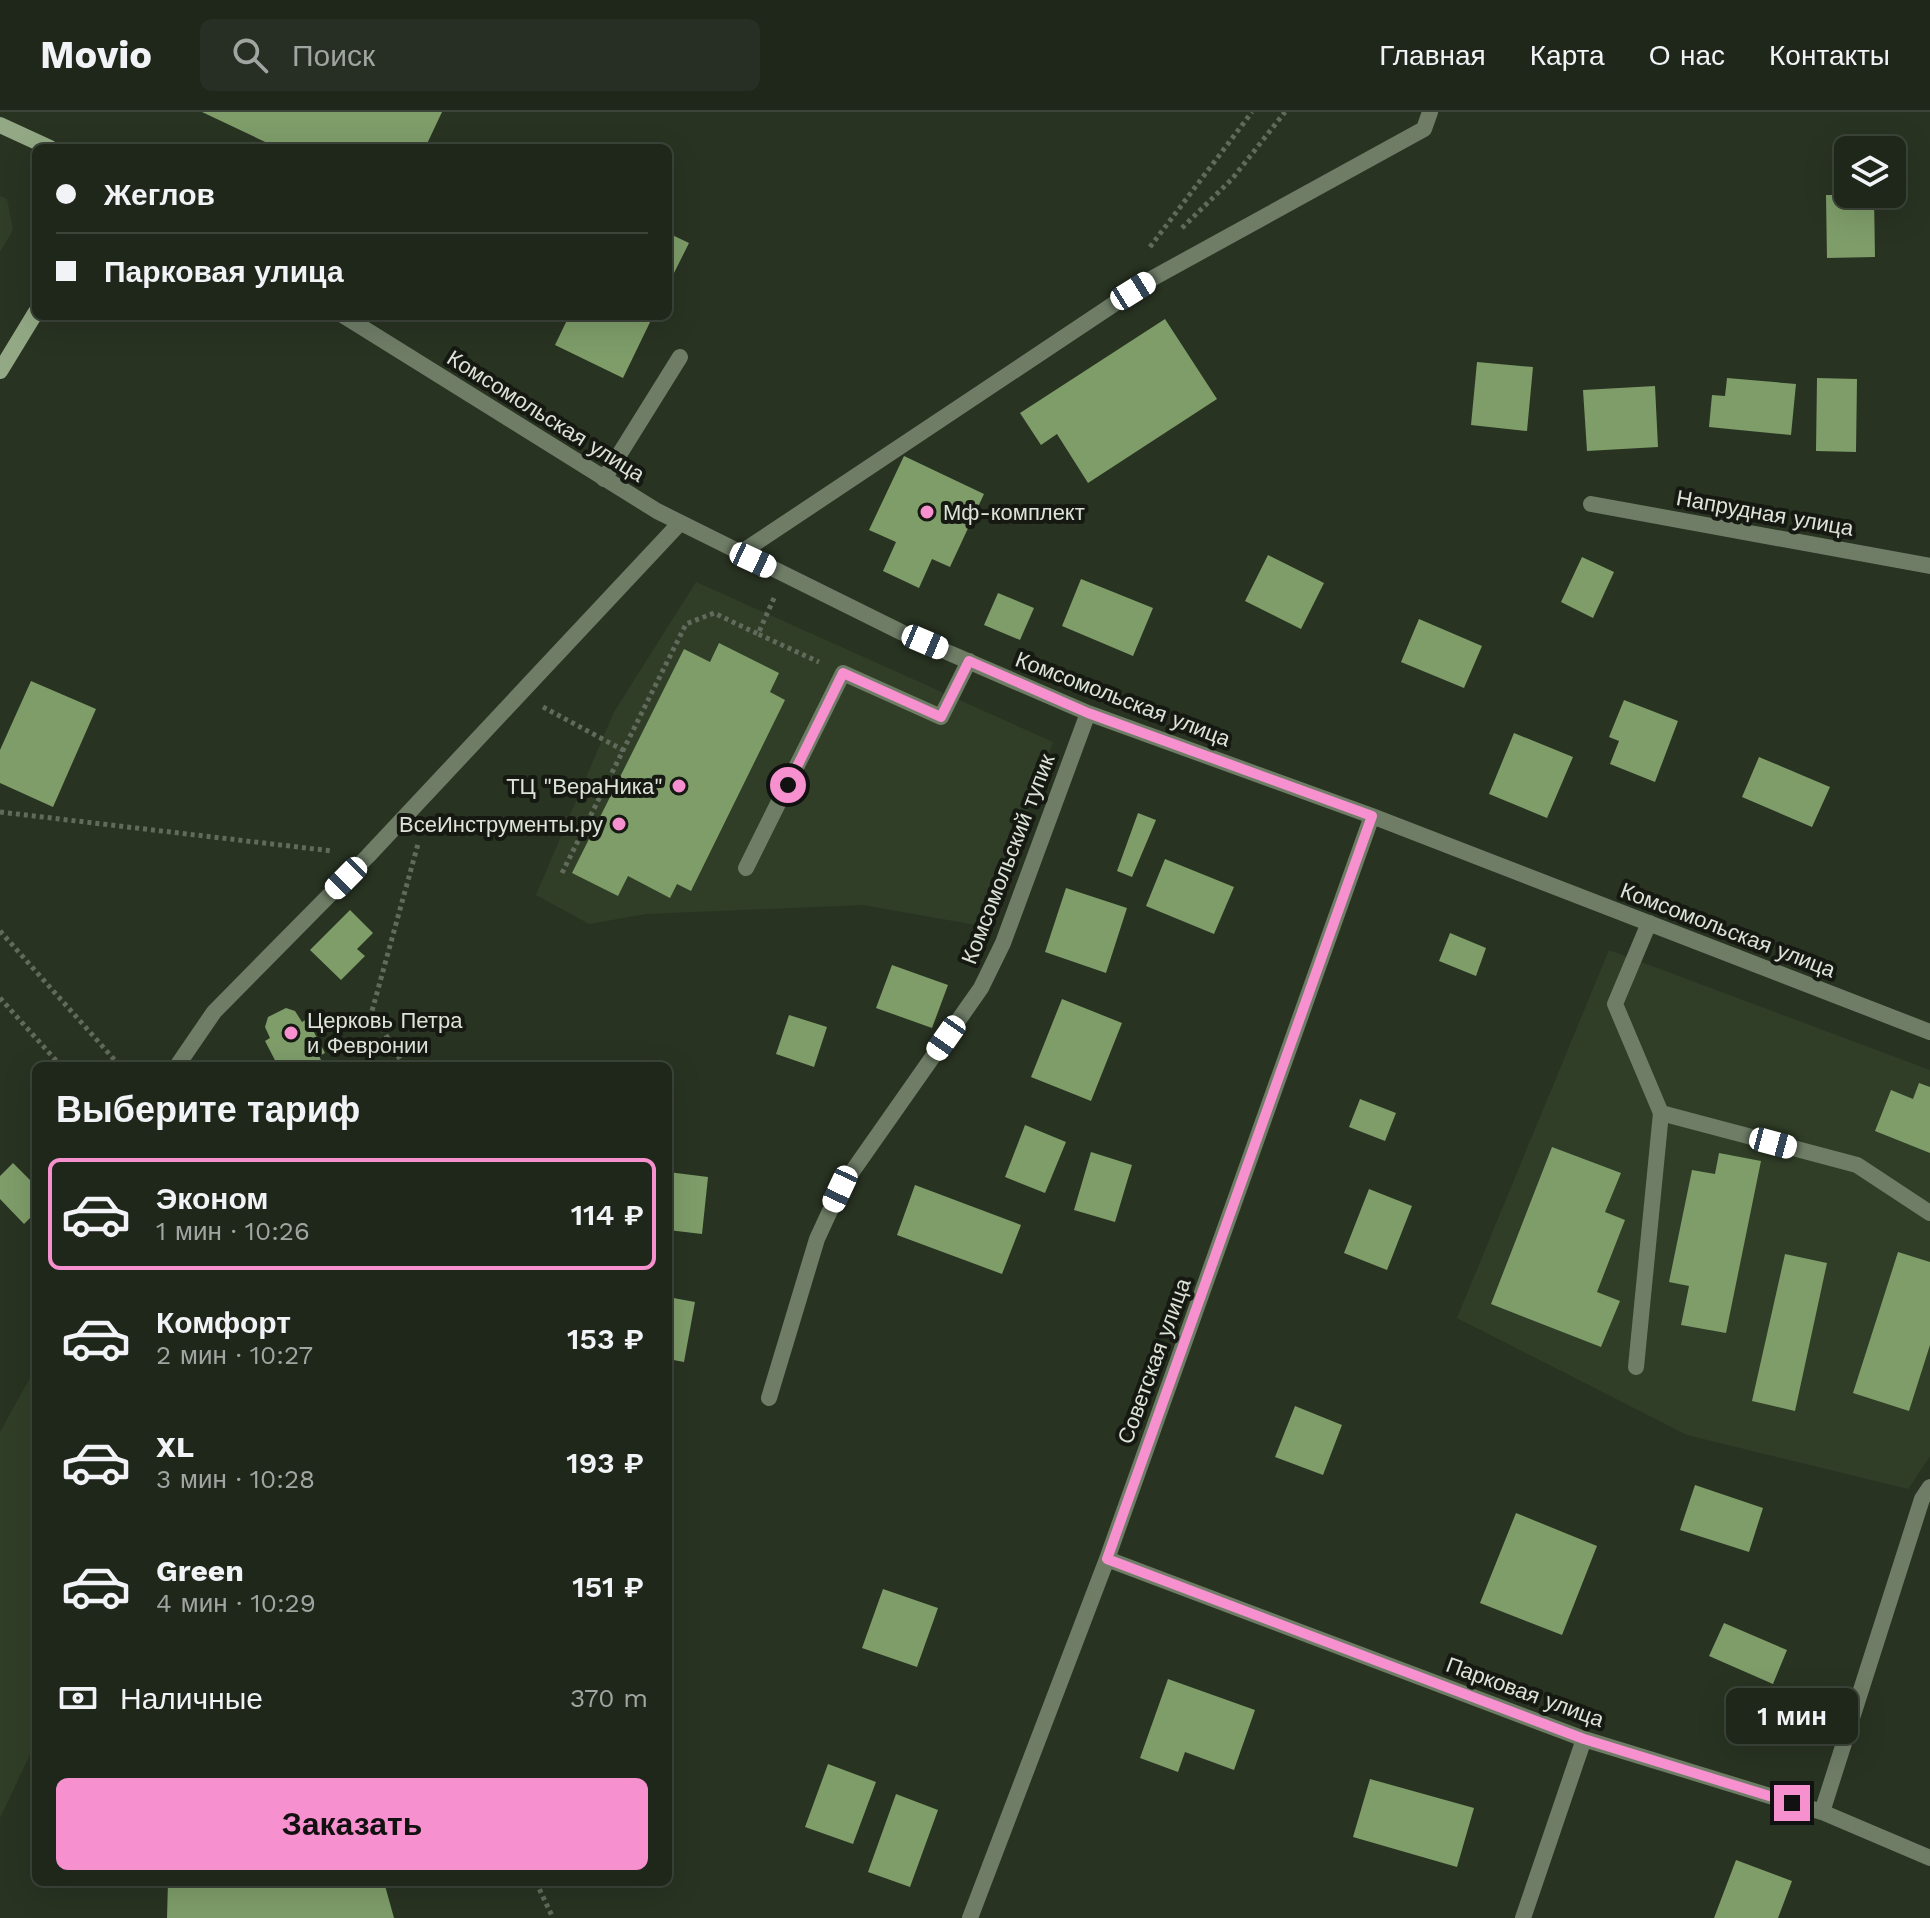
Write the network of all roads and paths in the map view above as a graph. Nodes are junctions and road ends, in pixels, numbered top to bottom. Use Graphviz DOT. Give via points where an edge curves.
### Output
graph roads {
  1 [pos="1252,112"];
  2 [pos="1285,112"];
  3 [pos="1430,112"];
  4 [pos="0,125"];
  5 [pos="41,144"];
  6 [pos="1179,232"];
  7 [pos="1148,249"];
  8 [pos="32,319"];
  9 [pos="350,320"];
  10 [pos="680,357"];
  11 [pos="0,371"];
  12 [pos="604,479"];
  13 [pos="1591,504"];
  14 [pos="679,524"];
  15 [pos="739,554"];
  16 [pos="1930,566"];
  17 [pos="784,575"];
  18 [pos="758,634"];
  19 [pos="969,661"];
  20 [pos="843,673"];
  21 [pos="519,695"];
  22 [pos="1088,713"];
  23 [pos="623,750"];
  24 [pos="435,785"];
  25 [pos="0,812"];
  26 [pos="1372,816"];
  27 [pos="368,856"];
  28 [pos="746,868"];
  29 [pos="562,873"];
  30 [pos="1649,923"];
  31 [pos="0,931"];
  32 [pos="0,998"];
  33 [pos="1930,1032"];
  34 [pos="57,1062"];
  35 [pos="116,1062"];
  36 [pos="180,1062"];
  37 [pos="402,1062"];
  38 [pos="1661,1113"];
  39 [pos="1930,1213"];
  40 [pos="1636,1367"];
  41 [pos="769,1398"];
  42 [pos="1930,1487"];
  43 [pos="1107,1559"];
  44 [pos="1584,1739"];
  45 [pos="1822,1812"];
  46 [pos="1930,1858"];
  47 [pos="538,1886"];
  48 [pos="553,1918"];
  49 [pos="970,1918"];
  50 [pos="1523,1918"];
  1 -- 7 [label="path"];
  2 -- 6 [label="path" via="1232,179"];
  3 -- 15 [label="street" via="1424,129 1153,278"];
  4 -- 5 [label="street"];
  8 -- 11 [label="street"];
  9 -- 12 [label="street, Комсомольская улица"];
  10 -- 12 [label="street"];
  12 -- 14 [label="street, Комсомольская улица"];
  13 -- 16 [label="street, Напрудная улица"];
  14 -- 15 [label="street, Комсомольская улица"];
  14 -- 21 [label="street"];
  15 -- 17 [label="street, Комсомольская улица"];
  17 -- 18 [label="path"];
  17 -- 19 [label="street, Комсомольская улица"];
  18 -- 20 [label="path"];
  18 -- 23 [label="path" via="714,613 686,624"];
  19 -- 20 [label="street" via="941,717"];
  19 -- 22 [label="street, Комсомольская улица"];
  20 -- 28 [label="street"];
  21 -- 23 [label="path"];
  21 -- 24 [label="street"];
  22 -- 26 [label="street, Комсомольская улица"];
  22 -- 41 [label="street, Комсомольский тупик" via="1003,943 981,988 840,1189 817,1239"];
  23 -- 29 [label="path"];
  24 -- 27 [label="street"];
  24 -- 37 [label="path" via="372,1011"];
  25 -- 27 [label="path"];
  26 -- 30 [label="street, Комсомольская улица"];
  26 -- 43 [label="street, Советская улица"];
  27 -- 36 [label="street" via="214,1012"];
  30 -- 33 [label="street, Комсомольская улица"];
  30 -- 38 [label="street" via="1615,1004"];
  31 -- 35 [label="path"];
  32 -- 34 [label="path"];
  38 -- 39 [label="street" via="1857,1165"];
  38 -- 40 [label="street"];
  42 -- 45 [label="street"];
  43 -- 44 [label="street, Парковая улица"];
  43 -- 49 [label="street, Советская улица"];
  44 -- 45 [label="street, Парковая улица"];
  44 -- 50 [label="street"];
  45 -- 46 [label="street, Парковая улица"];
  47 -- 48 [label="path"];
}
